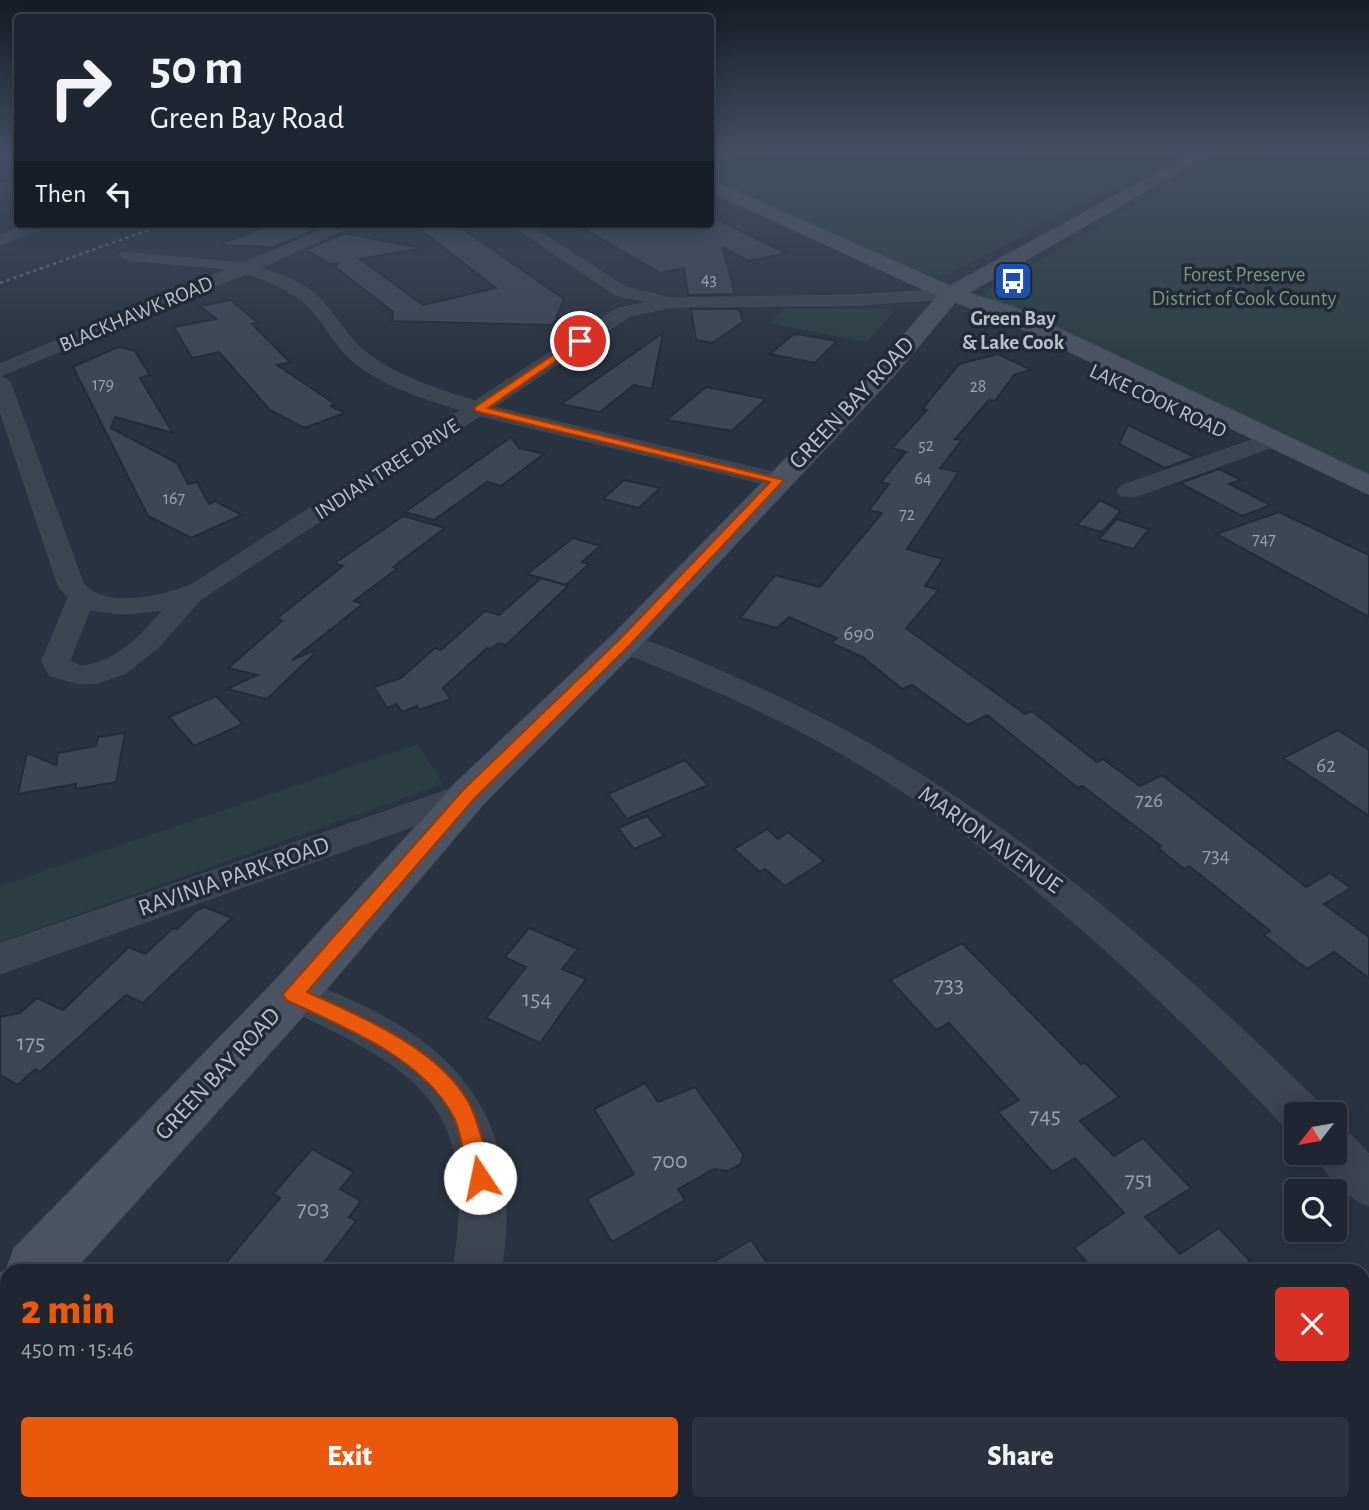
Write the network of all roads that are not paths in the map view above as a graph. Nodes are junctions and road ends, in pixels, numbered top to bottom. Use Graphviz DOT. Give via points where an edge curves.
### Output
graph roads {
  1 [pos="795,223"];
  2 [pos="1076,223"];
  3 [pos="36,228"];
  4 [pos="341,228"];
  5 [pos="522,228"];
  6 [pos="0,240"];
  7 [pos="127,255"];
  8 [pos="246,268"];
  9 [pos="951,294"];
  10 [pos="623,302"];
  11 [pos="0,371"];
  12 [pos="0,382"];
  13 [pos="479,409"];
  14 [pos="1262,443"];
  15 [pos="778,480"];
  16 [pos="1369,486"];
  17 [pos="1129,491"];
  18 [pos="1369,499"];
  19 [pos="190,596"];
  20 [pos="82,598"];
  21 [pos="624,643"];
  22 [pos="469,794"];
  23 [pos="0,959"];
  24 [pos="293,994"];
  25 [pos="1289,1102"];
  26 [pos="1348,1163"];
  27 [pos="1369,1185"];
  28 [pos="40,1264"];
  29 [pos="478,1264"];
  1 -- 9 [label="main road, LAKE COOK ROAD"];
  2 -- 9 [label="main road, GREEN BAY ROAD"];
  3 -- 6 [label="street"];
  4 -- 8 [label="street, BLACKHAWK ROAD"];
  5 -- 10 [label="street"];
  7 -- 8 [label="street"];
  8 -- 11 [label="street, BLACKHAWK ROAD"];
  8 -- 13 [label="street" via="271,275 313,301 339,336 378,369 416,388"];
  9 -- 10 [label="street, INDIAN TREE DRIVE" via="856,300"];
  9 -- 14 [label="main road, LAKE COOK ROAD" via="981,318"];
  9 -- 15 [label="main road, GREEN BAY ROAD" via="887,369"];
  10 -- 13 [label="street, INDIAN TREE DRIVE"];
  12 -- 20 [label="street" via="71,585"];
  13 -- 15 [label="street"];
  13 -- 19 [label="street, INDIAN TREE DRIVE"];
  14 -- 16 [label="main road, LAKE COOK ROAD"];
  14 -- 17 [label="street"];
  14 -- 18 [label="main road, LAKE COOK ROAD"];
  15 -- 21 [label="main road, GREEN BAY ROAD"];
  19 -- 20 [label="street, INDIAN TREE DRIVE" via="113,606"];
  19 -- 20 [label="street, INDIAN TREE DRIVE" via="143,647 117,667 74,676 59,669 56,661"];
  21 -- 22 [label="main road, GREEN BAY ROAD"];
  21 -- 25 [label="street, MARION AVENUE" via="781,709 932,796 1129,945"];
  22 -- 23 [label="street, RAVINIA PARK ROAD"];
  22 -- 24 [label="main road, GREEN BAY ROAD"];
  24 -- 28 [label="main road, GREEN BAY ROAD"];
  24 -- 29 [label="street" via="365,1028 408,1055 460,1108 476,1152 484,1203"];
  26 -- 27 [label="street"];
}
